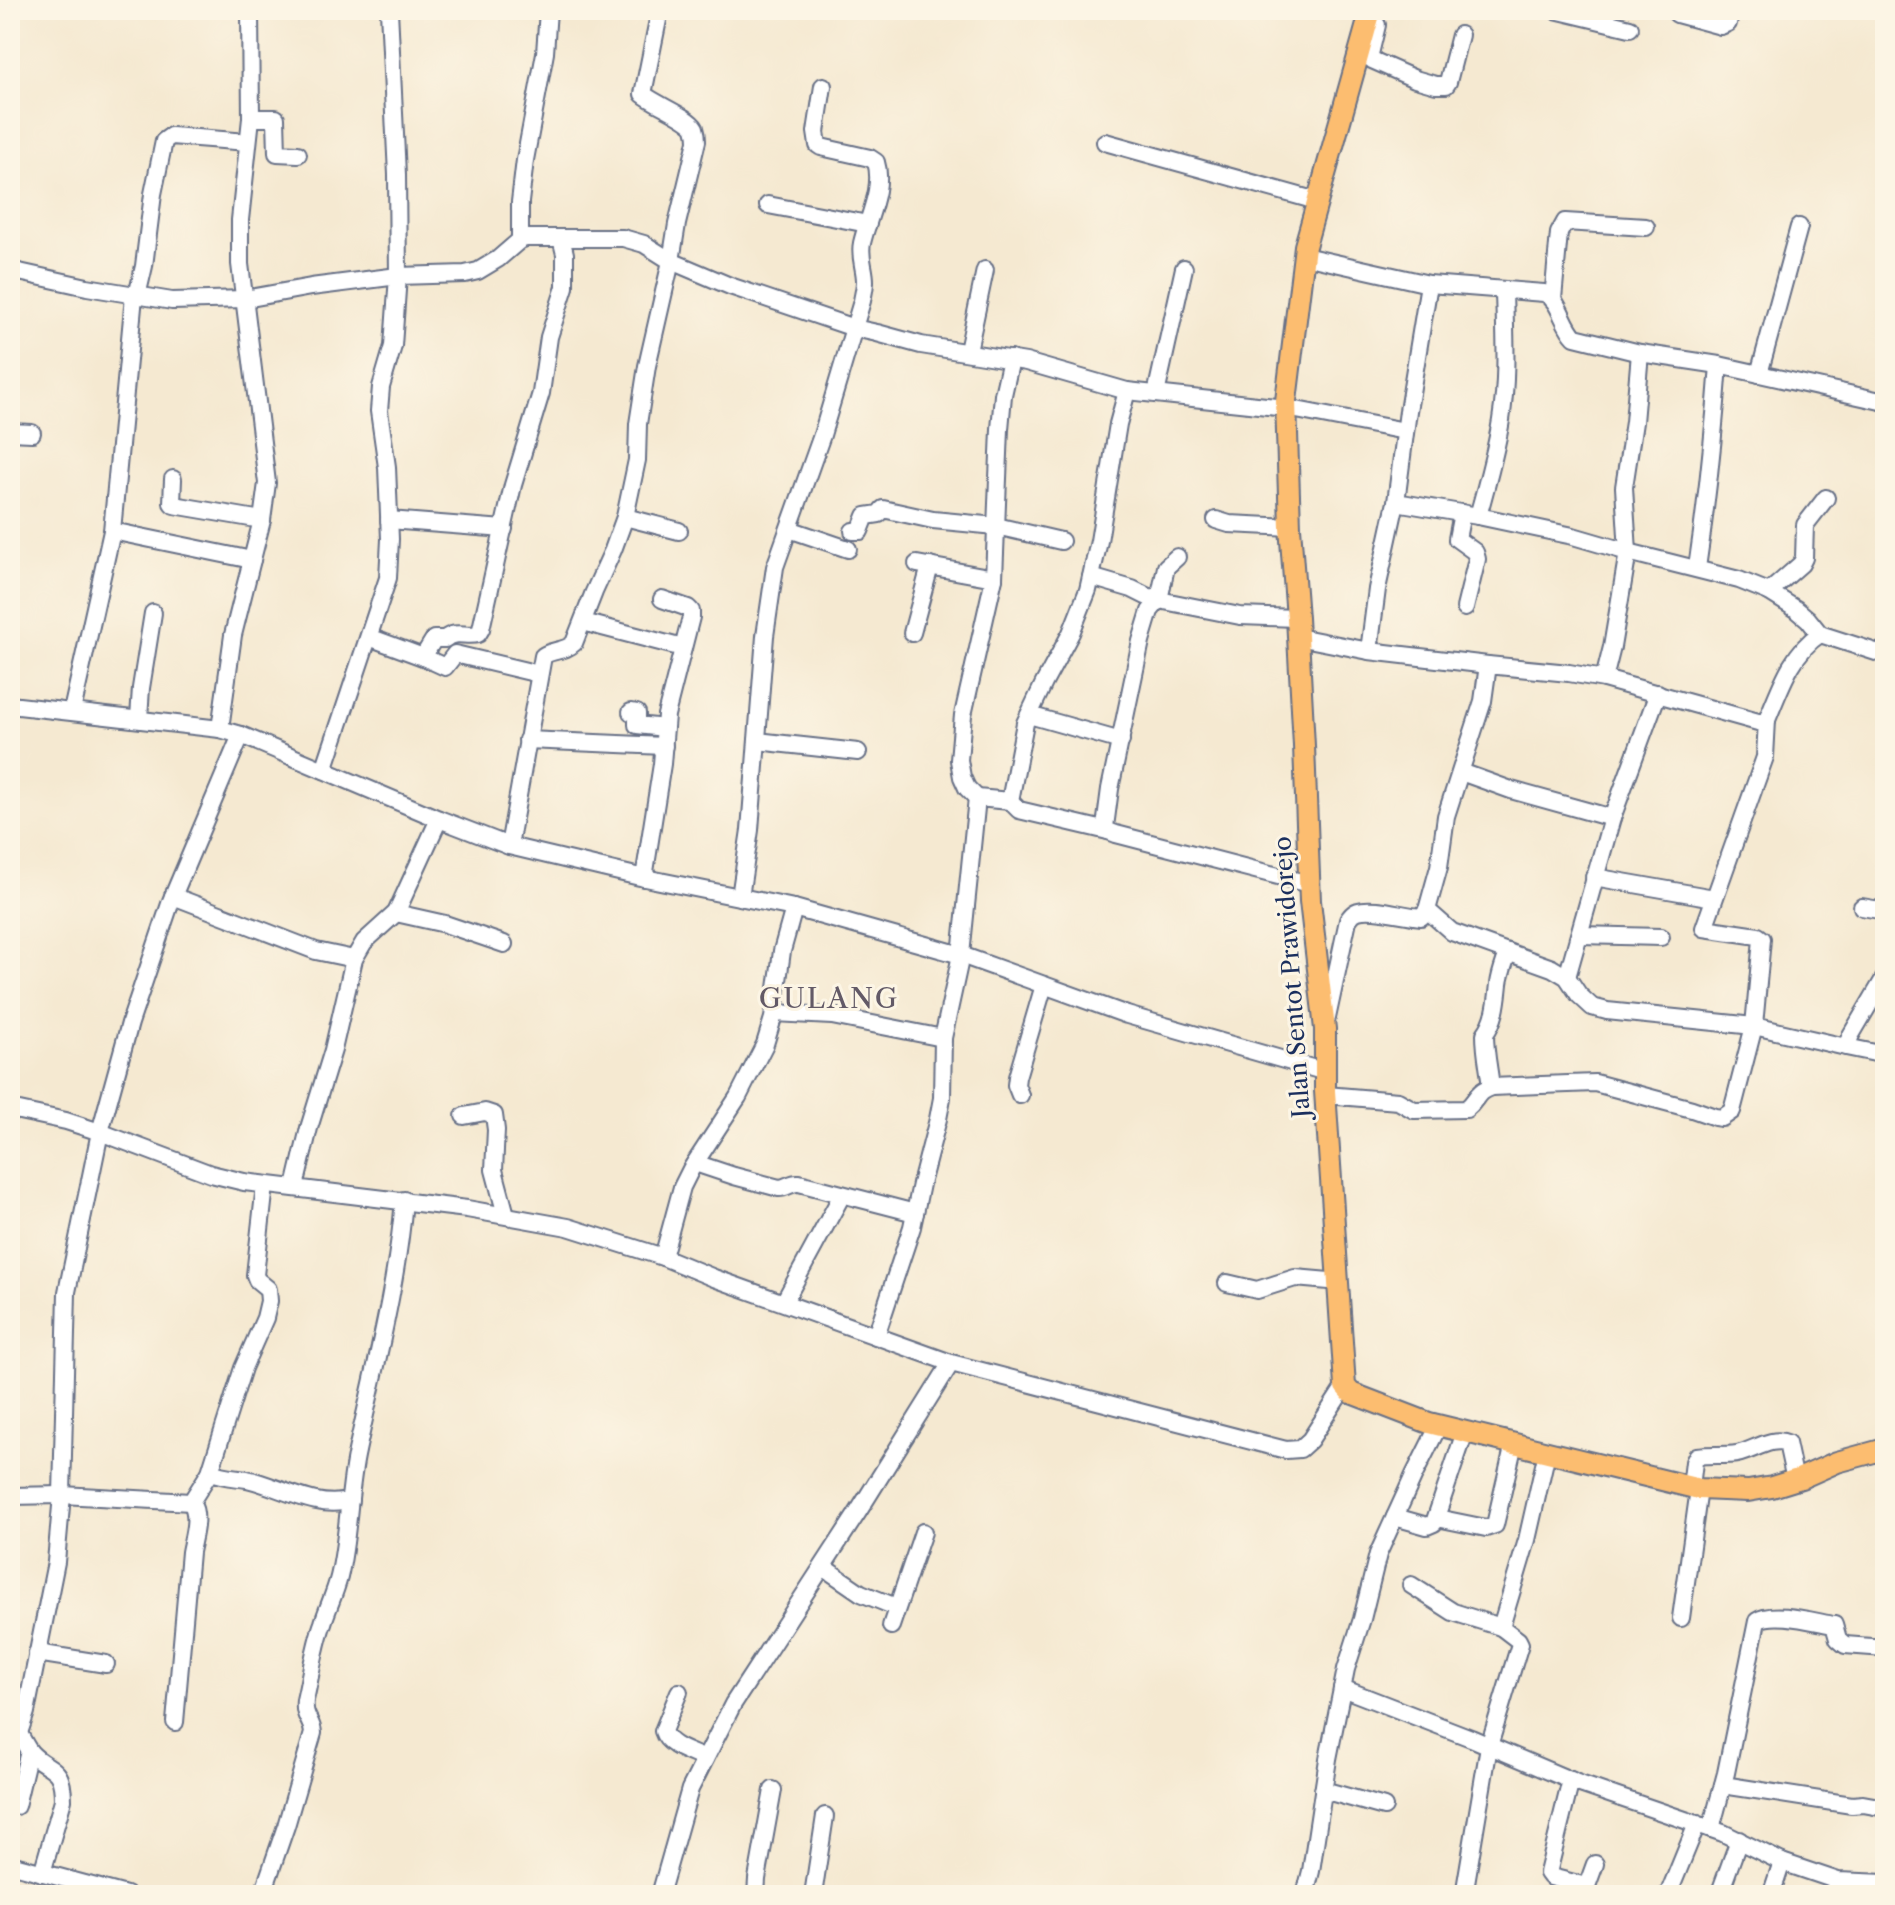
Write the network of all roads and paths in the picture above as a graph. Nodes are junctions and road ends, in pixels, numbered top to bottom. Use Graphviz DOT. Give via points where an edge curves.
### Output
graph roads {
  1 [pos="250,10"];
  2 [pos="389,10"];
  3 [pos="548,10"];
  4 [pos="660,10"];
  5 [pos="1555,10"];
  6 [pos="1674,10"];
  7 [pos="1731,10"];
  8 [pos="1371,13"];
  9 [pos="1630,28"];
  10 [pos="1460,35"];
  11 [pos="823,86"];
  12 [pos="251,118"];
  13 [pos="248,142"];
  14 [pos="1105,142"];
  15 [pos="298,154"];
  16 [pos="1317,201"];
  17 [pos="768,205"];
  18 [pos="868,224"];
  19 [pos="1646,227"];
  20 [pos="1799,227"];
  21 [pos="561,238"];
  22 [pos="520,240"];
  23 [pos="1304,256"];
  24 [pos="671,261"];
  25 [pos="1184,268"];
  26 [pos="10,270"];
  27 [pos="985,270"];
  28 [pos="398,276"];
  29 [pos="1429,284"];
  30 [pos="1504,291"];
  31 [pos="136,296"];
  32 [pos="245,299"];
  33 [pos="1553,299"];
  34 [pos="854,328"];
  35 [pos="968,351"];
  36 [pos="1640,353"];
  37 [pos="1011,359"];
  38 [pos="1719,365"];
  39 [pos="1759,374"];
  40 [pos="1127,391"];
  41 [pos="1156,394"];
  42 [pos="1885,402"];
  43 [pos="1286,408"];
  44 [pos="1405,431"];
  45 [pos="10,432"];
  46 [pos="32,433"];
  47 [pos="173,479"];
  48 [pos="1826,498"];
  49 [pos="1396,502"];
  50 [pos="1470,514"];
  51 [pos="625,517"];
  52 [pos="262,520"];
  53 [pos="389,520"];
  54 [pos="1216,520"];
  55 [pos="996,526"];
  56 [pos="1290,527"];
  57 [pos="504,529"];
  58 [pos="789,529"];
  59 [pos="112,531"];
  60 [pos="679,531"];
  61 [pos="853,531"];
  62 [pos="1061,541"];
  63 [pos="848,549"];
  64 [pos="1628,552"];
  65 [pos="1177,557"];
  66 [pos="252,560"];
  67 [pos="1697,568"];
  68 [pos="1091,577"];
  69 [pos="994,578"];
  70 [pos="1769,592"];
  71 [pos="662,599"];
  72 [pos="1159,600"];
  73 [pos="1465,608"];
  74 [pos="153,613"];
  75 [pos="583,622"];
  76 [pos="1298,627"];
  77 [pos="912,633"];
  78 [pos="1820,634"];
  79 [pos="369,637"];
  80 [pos="683,648"];
  81 [pos="1369,651"];
  82 [pos="1885,655"];
  83 [pos="423,657"];
  84 [pos="1488,665"];
  85 [pos="539,674"];
  86 [pos="1604,679"];
  87 [pos="1658,693"];
  88 [pos="10,705"];
  89 [pos="72,711"];
  90 [pos="631,712"];
  91 [pos="1029,715"];
  92 [pos="139,718"];
  93 [pos="1767,720"];
  94 [pos="220,729"];
  95 [pos="241,735"];
  96 [pos="664,737"];
  97 [pos="527,740"];
  98 [pos="757,741"];
  99 [pos="1121,741"];
  100 [pos="858,752"];
  101 [pos="324,770"];
  102 [pos="1461,772"];
  103 [pos="977,798"];
  104 [pos="1010,801"];
  105 [pos="1612,818"];
  106 [pos="439,819"];
  107 [pos="1108,831"];
  108 [pos="509,846"];
  109 [pos="1594,877"];
  110 [pos="644,878"];
  111 [pos="1309,884"];
  112 [pos="173,896"];
  113 [pos="740,897"];
  114 [pos="1714,898"];
  115 [pos="1862,907"];
  116 [pos="794,908"];
  117 [pos="1427,910"];
  118 [pos="1885,911"];
  119 [pos="396,913"];
  120 [pos="1580,935"];
  121 [pos="1661,937"];
  122 [pos="504,944"];
  123 [pos="1508,952"];
  124 [pos="961,955"];
  125 [pos="354,959"];
  126 [pos="1567,977"];
  127 [pos="1885,977"];
  128 [pos="1044,985"];
  129 [pos="774,1013"];
  130 [pos="1754,1026"];
  131 [pos="1325,1029"];
  132 [pos="943,1038"];
  133 [pos="1846,1047"];
  134 [pos="1885,1055"];
  135 [pos="1326,1072"];
  136 [pos="1491,1087"];
  137 [pos="1020,1095"];
  138 [pos="1326,1095"];
  139 [pos="10,1109"];
  140 [pos="464,1116"];
  141 [pos="100,1132"];
  142 [pos="695,1163"];
  143 [pos="265,1185"];
  144 [pos="295,1187"];
  145 [pos="842,1195"];
  146 [pos="404,1200"];
  147 [pos="915,1213"];
  148 [pos="506,1215"];
  149 [pos="663,1257"];
  150 [pos="1227,1283"];
  151 [pos="1338,1283"];
  152 [pos="784,1302"];
  153 [pos="876,1336"];
  154 [pos="951,1363"];
  155 [pos="1345,1386"];
  156 [pos="1439,1425"];
  157 [pos="1465,1432"];
  158 [pos="1514,1443"];
  159 [pos="1885,1449"];
  160 [pos="1547,1452"];
  161 [pos="1794,1471"];
  162 [pos="210,1472"];
  163 [pos="1694,1479"];
  164 [pos="62,1495"];
  165 [pos="10,1496"];
  166 [pos="350,1500"];
  167 [pos="191,1502"];
  168 [pos="1395,1517"];
  169 [pos="1437,1518"];
  170 [pos="923,1532"];
  171 [pos="823,1567"];
  172 [pos="1411,1585"];
  173 [pos="896,1607"];
  174 [pos="1681,1618"];
  175 [pos="891,1626"];
  176 [pos="1501,1627"];
  177 [pos="1885,1648"];
  178 [pos="37,1653"];
  179 [pos="106,1664"];
  180 [pos="1342,1688"];
  181 [pos="679,1692"];
  182 [pos="175,1722"];
  183 [pos="15,1737"];
  184 [pos="1489,1746"];
  185 [pos="29,1751"];
  186 [pos="705,1759"];
  187 [pos="1571,1780"];
  188 [pos="1723,1785"];
  189 [pos="773,1790"];
  190 [pos="1323,1790"];
  191 [pos="16,1806"];
  192 [pos="1384,1807"];
  193 [pos="1885,1808"];
  194 [pos="825,1816"];
  195 [pos="1704,1826"];
  196 [pos="1739,1840"];
  197 [pos="1782,1862"];
  198 [pos="10,1864"];
  199 [pos="1595,1864"];
  200 [pos="42,1873"];
  201 [pos="1885,1883"];
  202 [pos="1580,1890"];
  203 [pos="263,1892"];
  204 [pos="126,1895"];
  205 [pos="284,1895"];
  206 [pos="660,1895"];
  207 [pos="756,1895"];
  208 [pos="813,1895"];
  209 [pos="1305,1895"];
  210 [pos="1464,1895"];
  211 [pos="1668,1895"];
  212 [pos="1719,1895"];
  213 [pos="1771,1895"];
  1 -- 12 [label="street"];
  2 -- 28 [label="street"];
  3 -- 22 [label="street" via="525,160"];
  4 -- 24 [label="street" via="643,94 690,122 697,141"];
  5 -- 9 [label="street"];
  6 -- 7 [label="street" via="1721,26 1728,23"];
  8 -- 10 [label="street" via="1377,25 1372,60 1436,85 1448,82"];
  8 -- 16 [label="main road, Jalan Sentot Prawidorejo"];
  11 -- 18 [label="street" via="818,145 876,162 879,172"];
  12 -- 13 [label="street"];
  12 -- 15 [label="street" via="277,119 277,153"];
  13 -- 31 [label="street" via="171,136 164,141"];
  13 -- 32 [label="street" via="240,220"];
  14 -- 16 [label="street"];
  16 -- 23 [label="main road, Jalan Sentot Prawidorejo"];
  17 -- 18 [label="street"];
  18 -- 34 [label="street" via="860,259 865,282"];
  19 -- 33 [label="street" via="1565,222 1559,233"];
  20 -- 39 [label="street"];
  21 -- 22 [label="street"];
  21 -- 24 [label="street" via="623,238"];
  21 -- 57 [label="street" via="565,287"];
  22 -- 28 [label="street" via="478,271"];
  23 -- 29 [label="street"];
  23 -- 43 [label="main road, Jalan Sentot Prawidorejo"];
  24 -- 34 [label="street"];
  24 -- 51 [label="street" via="647,366"];
  25 -- 41 [label="street"];
  26 -- 31 [label="street"];
  27 -- 35 [label="street"];
  28 -- 32 [label="street"];
  28 -- 53 [label="street" via="393,346 379,411"];
  29 -- 30 [label="street"];
  29 -- 44 [label="street"];
  30 -- 33 [label="street" via="1544,293"];
  30 -- 50 [label="street" via="1502,418 1492,463"];
  31 -- 32 [label="street" via="172,301"];
  31 -- 59 [label="street"];
  32 -- 52 [label="street" via="267,483"];
  33 -- 36 [label="street" via="1575,337"];
  34 -- 35 [label="street"];
  34 -- 58 [label="street"];
  35 -- 37 [label="street"];
  36 -- 38 [label="street"];
  36 -- 64 [label="street" via="1624,487"];
  37 -- 40 [label="street"];
  37 -- 55 [label="street" via="1002,407"];
  38 -- 39 [label="street"];
  38 -- 67 [label="street"];
  39 -- 42 [label="street"];
  40 -- 41 [label="street"];
  40 -- 68 [label="street"];
  41 -- 43 [label="street"];
  43 -- 44 [label="street"];
  43 -- 56 [label="main road, Jalan Sentot Prawidorejo"];
  44 -- 49 [label="street"];
  45 -- 46 [label="street"];
  47 -- 52 [label="street" via="174,505"];
  48 -- 70 [label="street" via="1805,525 1801,564"];
  49 -- 50 [label="street"];
  49 -- 81 [label="street"];
  50 -- 64 [label="street"];
  50 -- 73 [label="street" via="1457,539 1477,559"];
  51 -- 60 [label="street"];
  51 -- 75 [label="street"];
  52 -- 66 [label="street"];
  53 -- 57 [label="street"];
  53 -- 79 [label="street" via="388,578"];
  54 -- 56 [label="street"];
  55 -- 61 [label="street" via="883,509 866,516 860,531"];
  55 -- 62 [label="street"];
  55 -- 69 [label="street"];
  56 -- 76 [label="main road, Jalan Sentot Prawidorejo"];
  57 -- 83 [label="street" via="478,634 434,639"];
  58 -- 63 [label="street"];
  58 -- 98 [label="street" via="775,567"];
  59 -- 66 [label="street"];
  59 -- 89 [label="street"];
  64 -- 67 [label="street"];
  64 -- 86 [label="street"];
  65 -- 72 [label="street" via="1166,567"];
  66 -- 94 [label="street" via="233,635"];
  67 -- 70 [label="street"];
  68 -- 72 [label="street"];
  68 -- 91 [label="street" via="1071,633"];
  69 -- 77 [label="street" via="924,565"];
  69 -- 103 [label="street" via="961,730 962,777"];
  70 -- 78 [label="street"];
  71 -- 80 [label="street" via="691,611"];
  72 -- 76 [label="street"];
  72 -- 99 [label="street" via="1141,641"];
  74 -- 92 [label="street"];
  75 -- 80 [label="street"];
  75 -- 85 [label="street" via="574,643 543,656"];
  76 -- 81 [label="street"];
  76 -- 111 [label="main road, Jalan Sentot Prawidorejo"];
  78 -- 82 [label="street"];
  78 -- 93 [label="street" via="1807,643 1785,676"];
  79 -- 83 [label="street"];
  79 -- 101 [label="street"];
  80 -- 96 [label="street"];
  81 -- 84 [label="street"];
  83 -- 85 [label="street" via="445,667 455,654"];
  84 -- 86 [label="street"];
  84 -- 102 [label="street"];
  85 -- 97 [label="street"];
  86 -- 87 [label="street"];
  87 -- 93 [label="street" via="1758,722"];
  87 -- 105 [label="street"];
  88 -- 89 [label="street"];
  89 -- 92 [label="street"];
  90 -- 96 [label="street" via="637,713 637,725"];
  91 -- 99 [label="street"];
  91 -- 104 [label="street"];
  92 -- 94 [label="street"];
  93 -- 114 [label="street" via="1765,757"];
  94 -- 95 [label="street"];
  95 -- 101 [label="street"];
  95 -- 112 [label="street"];
  96 -- 97 [label="street"];
  96 -- 110 [label="street"];
  97 -- 108 [label="street"];
  98 -- 100 [label="street"];
  98 -- 113 [label="street"];
  99 -- 107 [label="street" via="1105,821"];
  101 -- 106 [label="street"];
  102 -- 105 [label="street"];
  102 -- 117 [label="street" via="1446,816"];
  103 -- 104 [label="street"];
  103 -- 124 [label="street"];
  104 -- 107 [label="street" via="1019,810"];
  105 -- 109 [label="street"];
  106 -- 108 [label="street"];
  106 -- 119 [label="street"];
  107 -- 111 [label="street"];
  108 -- 110 [label="street"];
  109 -- 114 [label="street"];
  109 -- 120 [label="street"];
  110 -- 113 [label="street"];
  111 -- 131 [label="main road, Jalan Sentot Prawidorejo"];
  112 -- 125 [label="street" via="316,951"];
  112 -- 141 [label="street"];
  113 -- 116 [label="street"];
  114 -- 130 [label="street" via="1704,928 1762,939"];
  115 -- 118 [label="street"];
  116 -- 124 [label="street"];
  116 -- 129 [label="street"];
  117 -- 123 [label="street" via="1452,932"];
  117 -- 131 [label="street" via="1421,917 1353,912"];
  119 -- 122 [label="street"];
  119 -- 125 [label="street" via="364,942"];
  120 -- 121 [label="street"];
  120 -- 126 [label="street"];
  123 -- 126 [label="street"];
  123 -- 136 [label="street" via="1485,1034"];
  124 -- 128 [label="street"];
  124 -- 132 [label="street"];
  125 -- 144 [label="street"];
  126 -- 130 [label="street" via="1592,1007 1607,1011"];
  127 -- 133 [label="street"];
  128 -- 135 [label="street" via="1127,1015"];
  128 -- 137 [label="street" via="1017,1077"];
  129 -- 132 [label="street" via="832,1016"];
  129 -- 142 [label="street" via="754,1067"];
  130 -- 133 [label="street"];
  130 -- 136 [label="street" via="1732,1111 1722,1118 1595,1083"];
  131 -- 135 [label="main road, Jalan Sentot Prawidorejo"];
  132 -- 147 [label="street" via="942,1098"];
  133 -- 134 [label="street"];
  135 -- 138 [label="main road, Jalan Sentot Prawidorejo"];
  136 -- 138 [label="street" via="1466,1109 1414,1110 1398,1101"];
  138 -- 151 [label="main road, Jalan Sentot Prawidorejo"];
  139 -- 141 [label="street"];
  140 -- 148 [label="street" via="494,1115 494,1170"];
  141 -- 143 [label="street" via="211,1174"];
  141 -- 164 [label="street" via="67,1292"];
  142 -- 145 [label="street" via="779,1188 799,1183"];
  142 -- 149 [label="street" via="682,1187"];
  143 -- 144 [label="street"];
  143 -- 162 [label="street" via="255,1275 268,1289 269,1301"];
  144 -- 146 [label="street"];
  145 -- 147 [label="street"];
  145 -- 152 [label="street"];
  146 -- 148 [label="street"];
  146 -- 166 [label="street" via="400,1246"];
  147 -- 153 [label="street"];
  148 -- 149 [label="street" via="568,1227"];
  149 -- 152 [label="street"];
  150 -- 151 [label="street" via="1257,1290 1295,1278"];
  151 -- 155 [label="main road, Jalan Sentot Prawidorejo"];
  152 -- 153 [label="street"];
  153 -- 154 [label="street"];
  154 -- 155 [label="street" via="1286,1450 1300,1449 1310,1440"];
  154 -- 171 [label="street"];
  155 -- 156 [label="main road" via="1351,1393"];
  156 -- 157 [label="main road"];
  156 -- 168 [label="street"];
  157 -- 158 [label="main road"];
  157 -- 169 [label="street"];
  158 -- 160 [label="main road"];
  158 -- 169 [label="street" via="1495,1525 1486,1528"];
  159 -- 161 [label="main road"];
  160 -- 163 [label="main road"];
  160 -- 176 [label="street"];
  161 -- 163 [label="main road" via="1772,1487 1748,1491"];
  161 -- 163 [label="street" via="1787,1443 1781,1440 1739,1454 1697,1456"];
  162 -- 166 [label="street" via="319,1502"];
  162 -- 167 [label="street"];
  163 -- 174 [label="street"];
  164 -- 165 [label="street"];
  164 -- 167 [label="street"];
  164 -- 178 [label="street" via="56,1562"];
  166 -- 203 [label="street" via="339,1578 305,1700 313,1733"];
  167 -- 182 [label="street" via="195,1526"];
  168 -- 169 [label="street" via="1427,1526"];
  168 -- 180 [label="street" via="1378,1554"];
  170 -- 173 [label="street"];
  171 -- 173 [label="street" via="861,1593"];
  171 -- 186 [label="street" via="733,1704"];
  172 -- 176 [label="street" via="1453,1612"];
  173 -- 175 [label="street"];
  176 -- 184 [label="street" via="1519,1646"];
  177 -- 188 [label="street" via="1845,1645 1834,1625 1777,1616 1757,1621"];
  178 -- 179 [label="street"];
  178 -- 183 [label="street"];
  180 -- 184 [label="street"];
  180 -- 190 [label="street"];
  181 -- 186 [label="street" via="664,1737"];
  183 -- 185 [label="street"];
  184 -- 187 [label="street"];
  184 -- 210 [label="street"];
  185 -- 191 [label="street"];
  185 -- 200 [label="street" via="55,1771 63,1790"];
  186 -- 206 [label="street" via="690,1789"];
  187 -- 195 [label="street"];
  187 -- 202 [label="street" via="1548,1873"];
  188 -- 193 [label="street"];
  188 -- 195 [label="street"];
  189 -- 207 [label="street"];
  190 -- 192 [label="street"];
  190 -- 209 [label="street"];
  194 -- 208 [label="street"];
  195 -- 196 [label="street"];
  195 -- 211 [label="street"];
  196 -- 197 [label="street"];
  196 -- 212 [label="street"];
  197 -- 201 [label="street" via="1838,1881"];
  197 -- 213 [label="street"];
  198 -- 200 [label="street"];
  199 -- 202 [label="street" via="1587,1886"];
  200 -- 204 [label="street"];
  203 -- 205 [label="street"];
}
